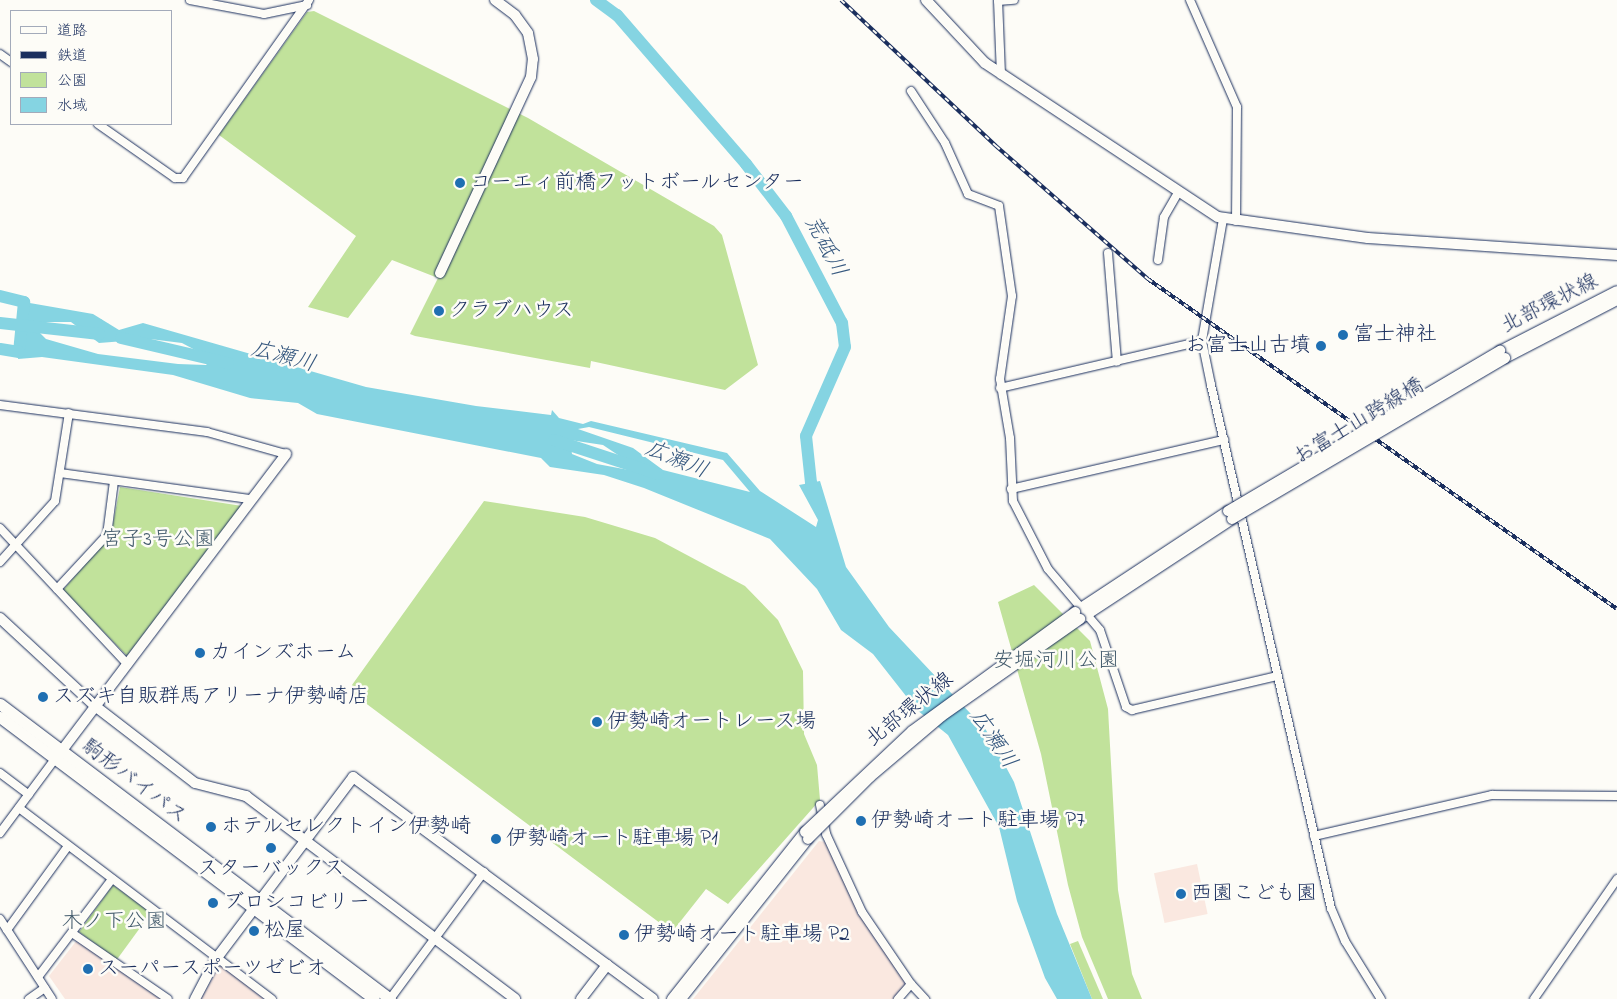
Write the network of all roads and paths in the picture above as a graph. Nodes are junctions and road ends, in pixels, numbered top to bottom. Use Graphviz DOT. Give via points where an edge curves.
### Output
graph roads {
  1 [pos="190,0"];
  2 [pos="496,0"];
  3 [pos="926,0"];
  4 [pos="1014,0"];
  5 [pos="1190,0"];
  6 [pos="998,1"];
  7 [pos="308,2"];
  8 [pos="1001,74"];
  9 [pos="911,91"];
  10 [pos="99,125"];
  11 [pos="1178,191"];
  12 [pos="1223,219"];
  13 [pos="1236,221"];
  14 [pos="1108,253"];
  15 [pos="1617,255"];
  16 [pos="1158,260"];
  17 [pos="440,272"];
  18 [pos="1617,291"];
  19 [pos="1617,300"];
  20 [pos="1202,341"];
  21 [pos="1502,354"];
  22 [pos="1117,362"];
  23 [pos="1000,388"];
  24 [pos="0,405"];
  25 [pos="68,413"];
  26 [pos="1224,440"];
  27 [pos="286,454"];
  28 [pos="60,473"];
  29 [pos="114,482"];
  30 [pos="1011,489"];
  31 [pos="251,499"];
  32 [pos="1230,515"];
  33 [pos="0,528"];
  34 [pos="16,544"];
  35 [pos="0,562"];
  36 [pos="57,589"];
  37 [pos="1081,613"];
  38 [pos="0,618"];
  39 [pos="128,665"];
  40 [pos="1277,676"];
  41 [pos="0,704"];
  42 [pos="95,706"];
  43 [pos="0,717"];
  44 [pos="58,755"];
  45 [pos="0,773"];
  46 [pos="29,795"];
  47 [pos="1617,796"];
  48 [pos="820,805"];
  49 [pos="19,808"];
  50 [pos="0,833"];
  51 [pos="806,836"];
  52 [pos="1314,836"];
  53 [pos="305,840"];
  54 [pos="68,846"];
  55 [pos="484,872"];
  56 [pos="112,879"];
  57 [pos="1617,879"];
  58 [pos="257,905"];
  59 [pos="0,919"];
  60 [pos="7,930"];
  61 [pos="72,933"];
  62 [pos="434,938"];
  63 [pos="216,959"];
  64 [pos="607,965"];
  65 [pos="38,977"];
  66 [pos="911,984"];
  67 [pos="45,988"];
  68 [pos="361,995"];
  69 [pos="29,999"];
  70 [pos="52,999"];
  71 [pos="168,999"];
  72 [pos="196,999"];
  73 [pos="272,999"];
  74 [pos="374,999"];
  75 [pos="390,999"];
  76 [pos="515,999"];
  77 [pos="581,999"];
  78 [pos="653,999"];
  79 [pos="672,999"];
  80 [pos="681,999"];
  81 [pos="898,999"];
  82 [pos="925,999"];
  83 [pos="1381,999"];
  84 [pos="1534,999"];
  1 -- 7 [label="street" via="264,14"];
  2 -- 17 [label="street" via="515,15 528,33 534,59 531,76"];
  3 -- 8 [label="street" via="964,44"];
  4 -- 6 [label="street"];
  5 -- 13 [label="street" via="1237,107"];
  6 -- 8 [label="street"];
  7 -- 10 [label="street" via="183,178 175,178"];
  8 -- 11 [label="street"];
  9 -- 23 [label="street" via="945,143 968,194 999,206 1012,296"];
  11 -- 12 [label="street"];
  11 -- 16 [label="street" via="1164,217"];
  12 -- 13 [label="street"];
  12 -- 20 [label="street"];
  13 -- 15 [label="street" via="1368,238"];
  14 -- 22 [label="street"];
  18 -- 21 [label="street, 北部環状線"];
  19 -- 21 [label="street, 北部環状線"];
  20 -- 22 [label="street"];
  20 -- 26 [label="street"];
  21 -- 32 [label="street, お富士山跨線橋, bridge"];
  22 -- 23 [label="street"];
  23 -- 30 [label="street" via="1010,438"];
  24 -- 25 [label="street"];
  25 -- 27 [label="street" via="207,432"];
  25 -- 28 [label="street"];
  26 -- 30 [label="street"];
  26 -- 40 [label="street"];
  27 -- 31 [label="street"];
  28 -- 29 [label="street"];
  28 -- 34 [label="street" via="55,501"];
  29 -- 31 [label="street"];
  29 -- 36 [label="street" via="107,535"];
  30 -- 37 [label="street" via="1016,509 1039,555"];
  31 -- 39 [label="street"];
  32 -- 37 [label="street, 北部環状線"];
  33 -- 34 [label="street"];
  34 -- 35 [label="street"];
  34 -- 36 [label="street"];
  36 -- 39 [label="street"];
  37 -- 40 [label="street" via="1104,637 1129,710"];
  37 -- 51 [label="street, 北部環状線, bridge" via="915,738"];
  38 -- 42 [label="street"];
  39 -- 42 [label="street"];
  40 -- 52 [label="street"];
  41 -- 44 [label="main road, 駒形バイパス"];
  42 -- 44 [label="street"];
  42 -- 53 [label="street" via="195,783 246,796"];
  43 -- 44 [label="main road, 駒形バイパス"];
  44 -- 46 [label="street"];
  44 -- 58 [label="main road, 駒形バイパス"];
  45 -- 46 [label="street"];
  46 -- 49 [label="street"];
  47 -- 52 [label="street" via="1492,795"];
  48 -- 66 [label="street" via="826,834 862,912"];
  49 -- 50 [label="street"];
  49 -- 54 [label="street"];
  51 -- 79 [label="street, 北部環状線"];
  51 -- 80 [label="street, 北部環状線"];
  52 -- 83 [label="street" via="1339,930"];
  53 -- 55 [label="street" via="356,777"];
  53 -- 58 [label="street"];
  53 -- 62 [label="street"];
  54 -- 56 [label="street"];
  54 -- 60 [label="street"];
  55 -- 62 [label="street"];
  55 -- 64 [label="street"];
  56 -- 61 [label="street"];
  56 -- 63 [label="street"];
  57 -- 84 [label="street"];
  58 -- 63 [label="street"];
  58 -- 68 [label="main road, 駒形バイパス"];
  58 -- 75 [label="main road, 駒形バイパス"];
  59 -- 60 [label="street"];
  60 -- 65 [label="street"];
  61 -- 65 [label="street"];
  61 -- 71 [label="street"];
  62 -- 75 [label="street"];
  62 -- 76 [label="street"];
  63 -- 72 [label="street"];
  63 -- 73 [label="street"];
  64 -- 77 [label="street"];
  64 -- 78 [label="street"];
  65 -- 67 [label="street"];
  66 -- 81 [label="street"];
  66 -- 82 [label="street"];
  67 -- 69 [label="street"];
  67 -- 70 [label="street"];
  68 -- 74 [label="main road, 駒形バイパス"];
}
